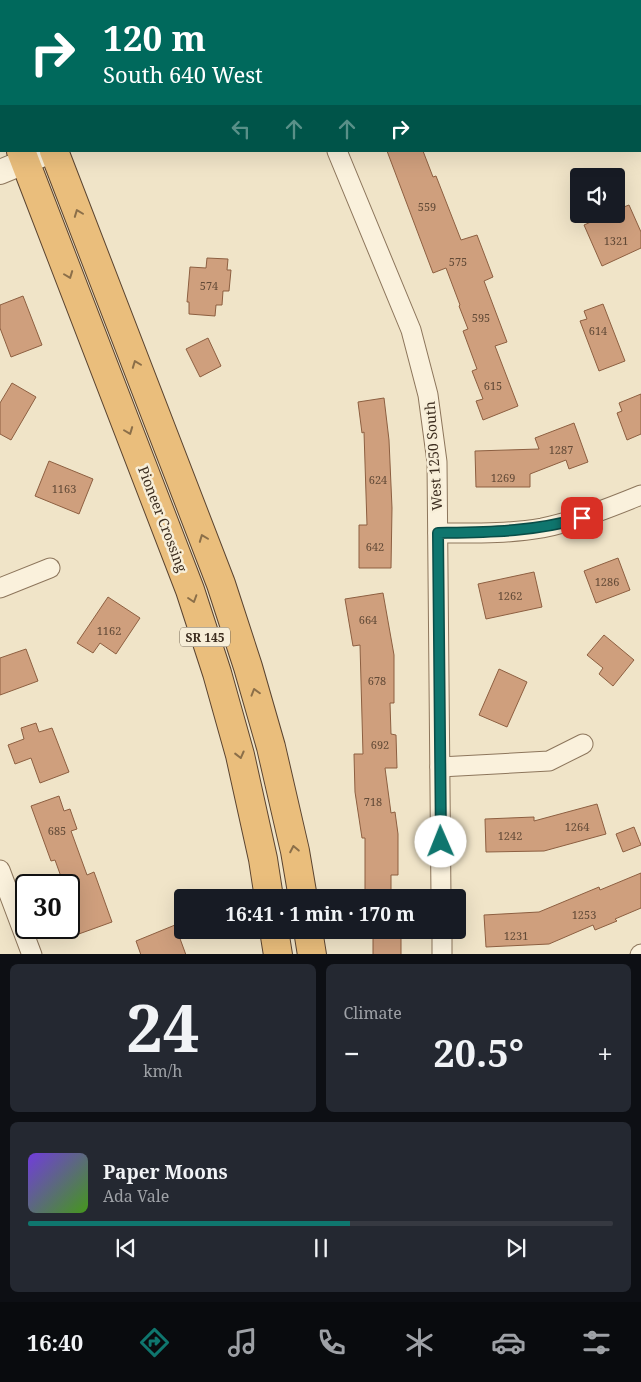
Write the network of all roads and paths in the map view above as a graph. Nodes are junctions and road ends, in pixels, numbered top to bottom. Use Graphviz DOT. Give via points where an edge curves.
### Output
graph roads {
  1 [pos="49,152"];
  2 [pos="52,152"];
  3 [pos="337,152"];
  4 [pos="15,162"];
  5 [pos="641,495"];
  6 [pos="438,533"];
  7 [pos="50,568"];
  8 [pos="0,588"];
  9 [pos="583,744"];
  10 [pos="440,767"];
  11 [pos="0,870"];
  12 [pos="268,889"];
  13 [pos="301,889"];
  14 [pos="441,889"];
  15 [pos="276,939"];
  16 [pos="310,939"];
  17 [pos="442,939"];
  18 [pos="31,954"];
  19 [pos="278,954"];
  20 [pos="312,954"];
  21 [pos="442,954"];
  1 -- 4 [label="street"];
  13 -- 2 [label="highway, SR 145, one-way" via="271,747 221,584"];
  3 -- 6 [label="street, West 1250 South" via="411,330 426,385 437,462"];
  4 -- 12 [label="highway, Pioneer Crossing / SR 145, one-way" via="190,590 240,755"];
  5 -- 6 [label="street" via="582,518 542,528"];
  6 -- 10 [label="street, West 1250 South"];
  7 -- 8 [label="street"];
  9 -- 10 [label="street" via="548,761"];
  10 -- 14 [label="street, West 1250 South"];
  11 -- 18 [label="street"];
  15 -- 19 [label="highway"];
  16 -- 20 [label="highway"];
  17 -- 21 [label="street"];
}
